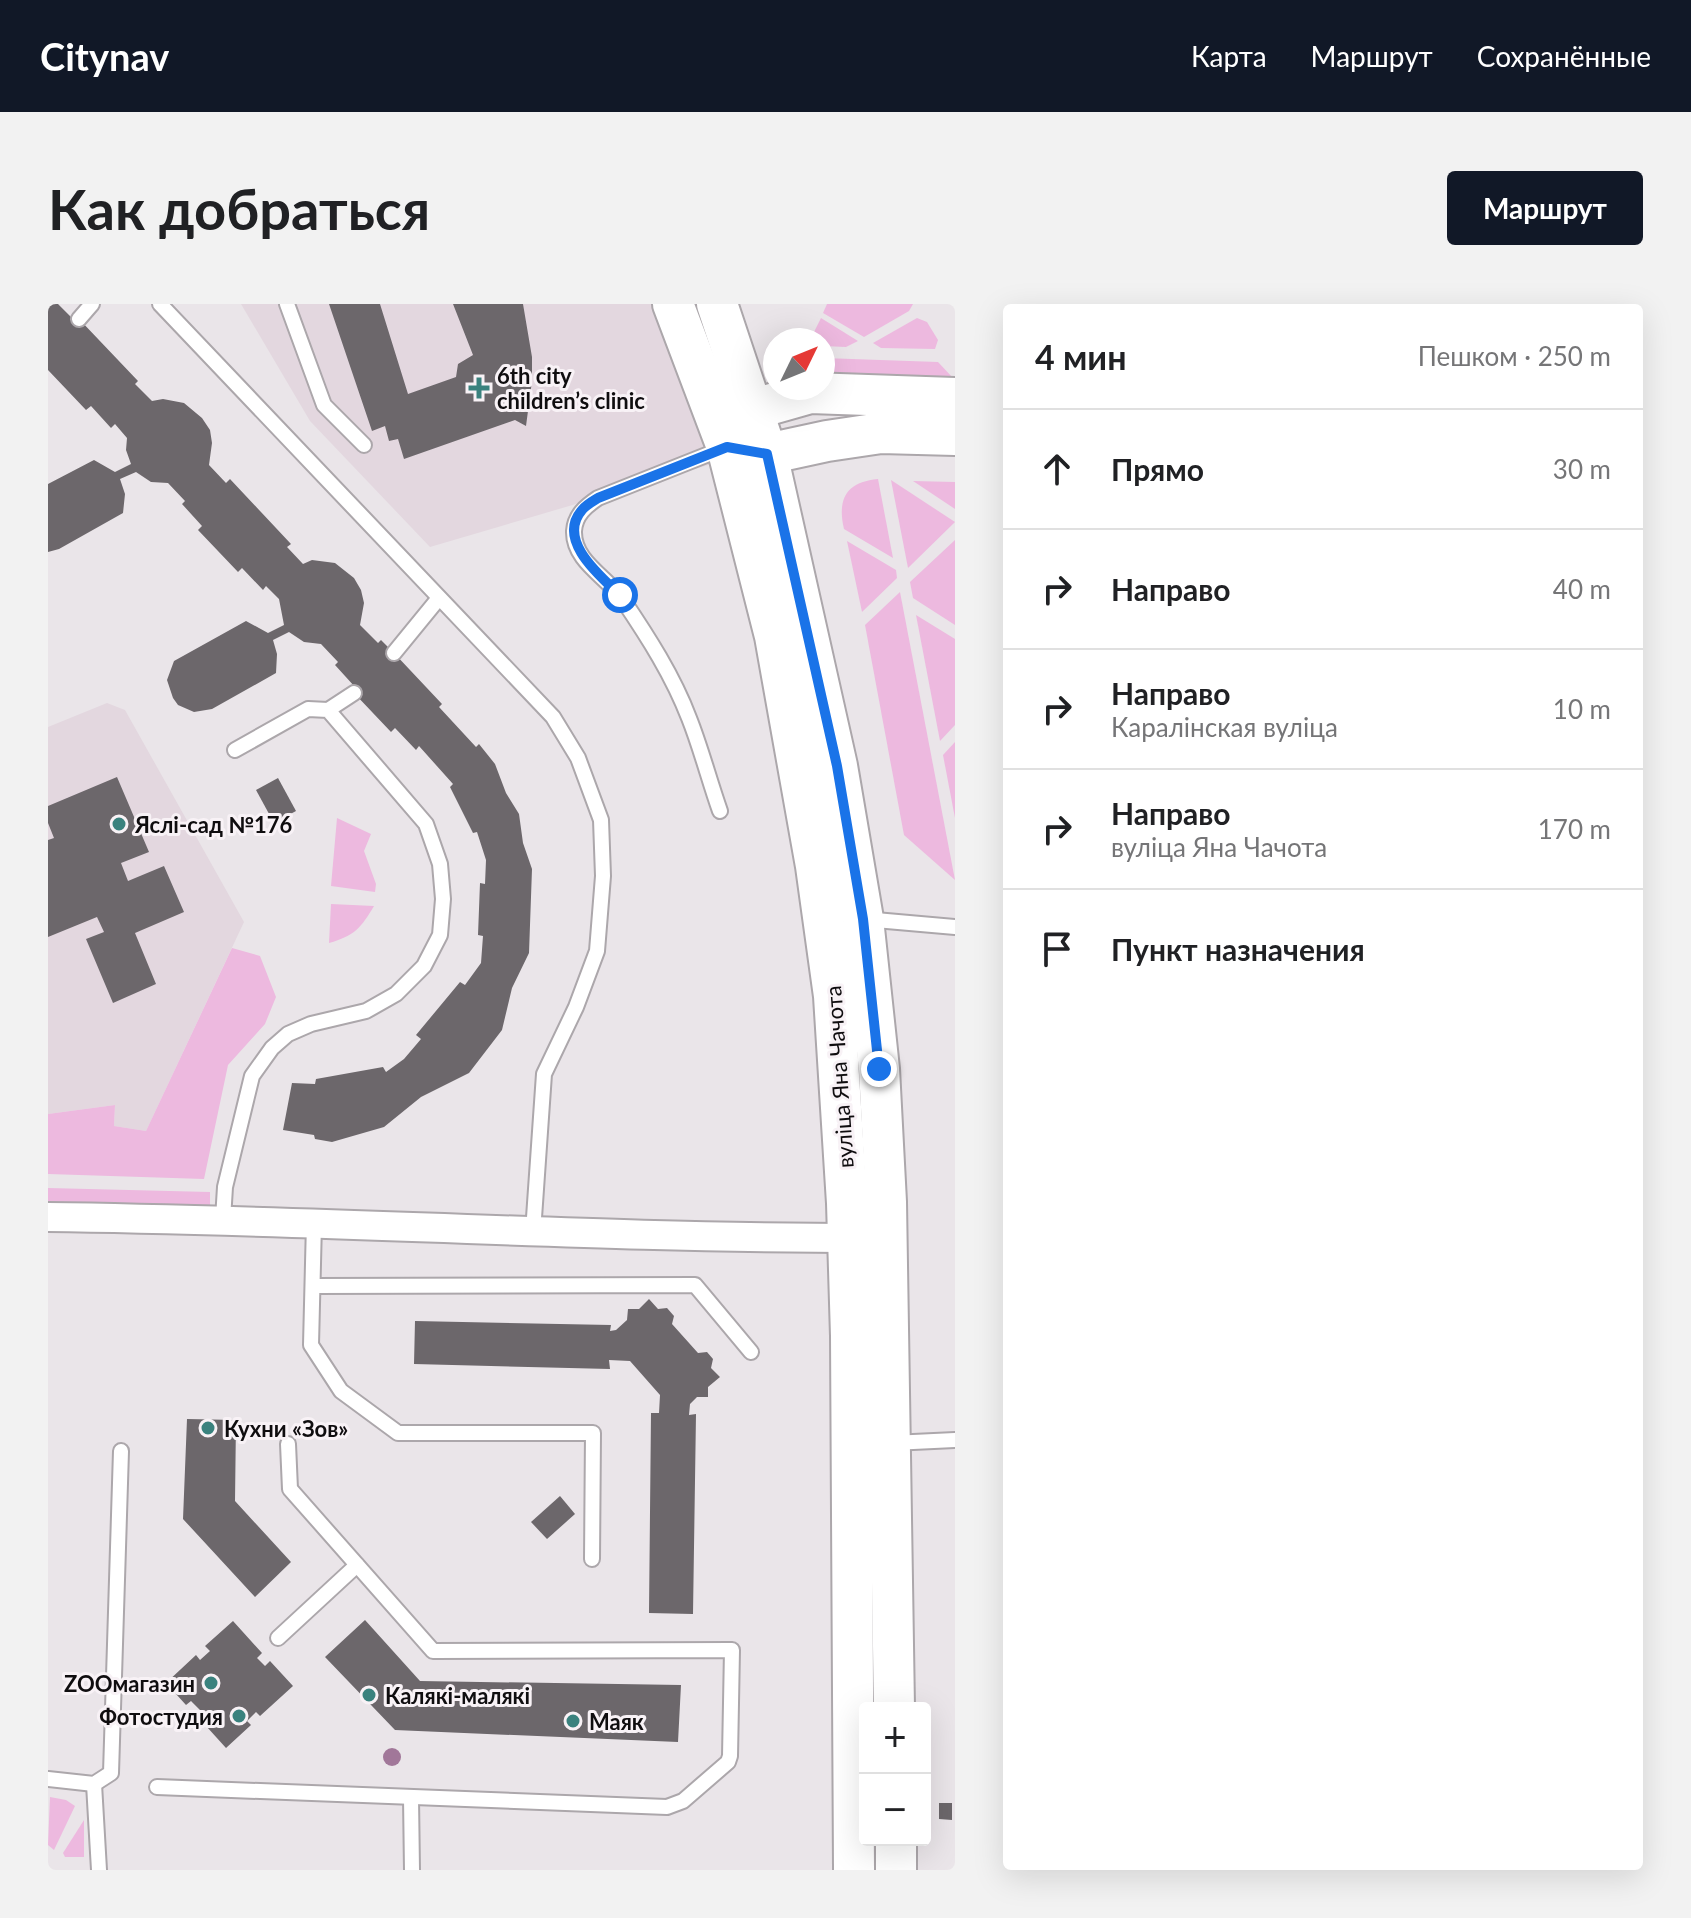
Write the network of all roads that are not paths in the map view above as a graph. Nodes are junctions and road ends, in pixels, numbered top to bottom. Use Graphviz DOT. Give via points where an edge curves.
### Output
graph roads {
  1 [pos="92,304"];
  2 [pos="160,304"];
  3 [pos="287,304"];
  4 [pos="673,304"];
  5 [pos="717,304"];
  6 [pos="79,319"];
  7 [pos="955,398"];
  8 [pos="754,409"];
  9 [pos="955,435"];
  10 [pos="364,445"];
  11 [pos="727,447"];
  12 [pos="767,454"];
  13 [pos="439,598"];
  14 [pos="394,653"];
  15 [pos="354,693"];
  16 [pos="328,710"];
  17 [pos="235,750"];
  18 [pos="720,811"];
  19 [pos="844,920"];
  20 [pos="955,927"];
  21 [pos="48,1217"];
  22 [pos="223,1219"];
  23 [pos="314,1223"];
  24 [pos="533,1232"];
  25 [pos="847,1238"];
  26 [pos="887,1239"];
  27 [pos="314,1286"];
  28 [pos="751,1352"];
  29 [pos="955,1440"];
  30 [pos="288,1444"];
  31 [pos="870,1444"];
  32 [pos="121,1451"];
  33 [pos="592,1559"];
  34 [pos="357,1565"];
  35 [pos="278,1638"];
  36 [pos="893,1702"];
  37 [pos="48,1779"];
  38 [pos="94,1784"];
  39 [pos="157,1787"];
  40 [pos="411,1798"];
  41 [pos="896,1846"];
  42 [pos="99,1870"];
  43 [pos="412,1870"];
  44 [pos="854,1870"];
  45 [pos="896,1870"];
  1 -- 6 [label="lane"];
  2 -- 13 [label="lane"];
  3 -- 10 [label="lane" via="324,405"];
  4 -- 11 [label="main road, вуліца Яна Чачота"];
  5 -- 8 [label="main road, вуліца Яна Чачота"];
  7 -- 8 [label="main road" via="810,393"];
  8 -- 11 [label="main road"];
  8 -- 12 [label="main road, вуліца Яна Чачота"];
  9 -- 12 [label="main road" via="881,433"];
  11 -- 12 [label="main road"];
  11 -- 18 [label="lane" via="598,498 581,511 574,532 590,567 620,595 663,662 689,717"];
  11 -- 19 [label="main road, вуліца Яна Чачота"];
  12 -- 19 [label="main road, вуліца Яна Чачота" via="837,766"];
  13 -- 14 [label="lane"];
  13 -- 24 [label="lane" via="553,717 578,758 601,820 597,951 544,1074"];
  15 -- 16 [label="lane"];
  16 -- 17 [label="lane" via="308,709"];
  16 -- 22 [label="lane" via="426,824 440,864 440,935 424,966 396,994 366,1011 288,1034 272,1048 252,1076 225,1187"];
  19 -- 20 [label="lane"];
  19 -- 25 [label="main road, вуліца Яна Чачота" via="840,1070"];
  19 -- 26 [label="main road, вуліца Яна Чачота" via="879,1069"];
  21 -- 22 [label="street"];
  22 -- 23 [label="street"];
  23 -- 24 [label="street"];
  23 -- 27 [label="lane"];
  24 -- 25 [label="street"];
  25 -- 26 [label="street"];
  25 -- 31 [label="main road, вуліца Яна Чачота"];
  26 -- 31 [label="main road, вуліца Яна Чачота"];
  27 -- 28 [label="lane" via="695,1285"];
  27 -- 33 [label="lane" via="311,1345 341,1391 398,1433 593,1433"];
  29 -- 31 [label="lane"];
  30 -- 34 [label="lane" via="290,1489"];
  31 -- 36 [label="main road, вуліца Яна Чачота"];
  31 -- 44 [label="main road, вуліца Яна Чачота"];
  32 -- 38 [label="lane" via="111,1773"];
  34 -- 35 [label="lane"];
  34 -- 40 [label="lane" via="433,1651 732,1650 730,1756 683,1801 667,1807"];
  37 -- 38 [label="lane"];
  38 -- 42 [label="lane"];
  39 -- 40 [label="lane"];
  40 -- 43 [label="lane"];
  41 -- 45 [label="main road"];
}
